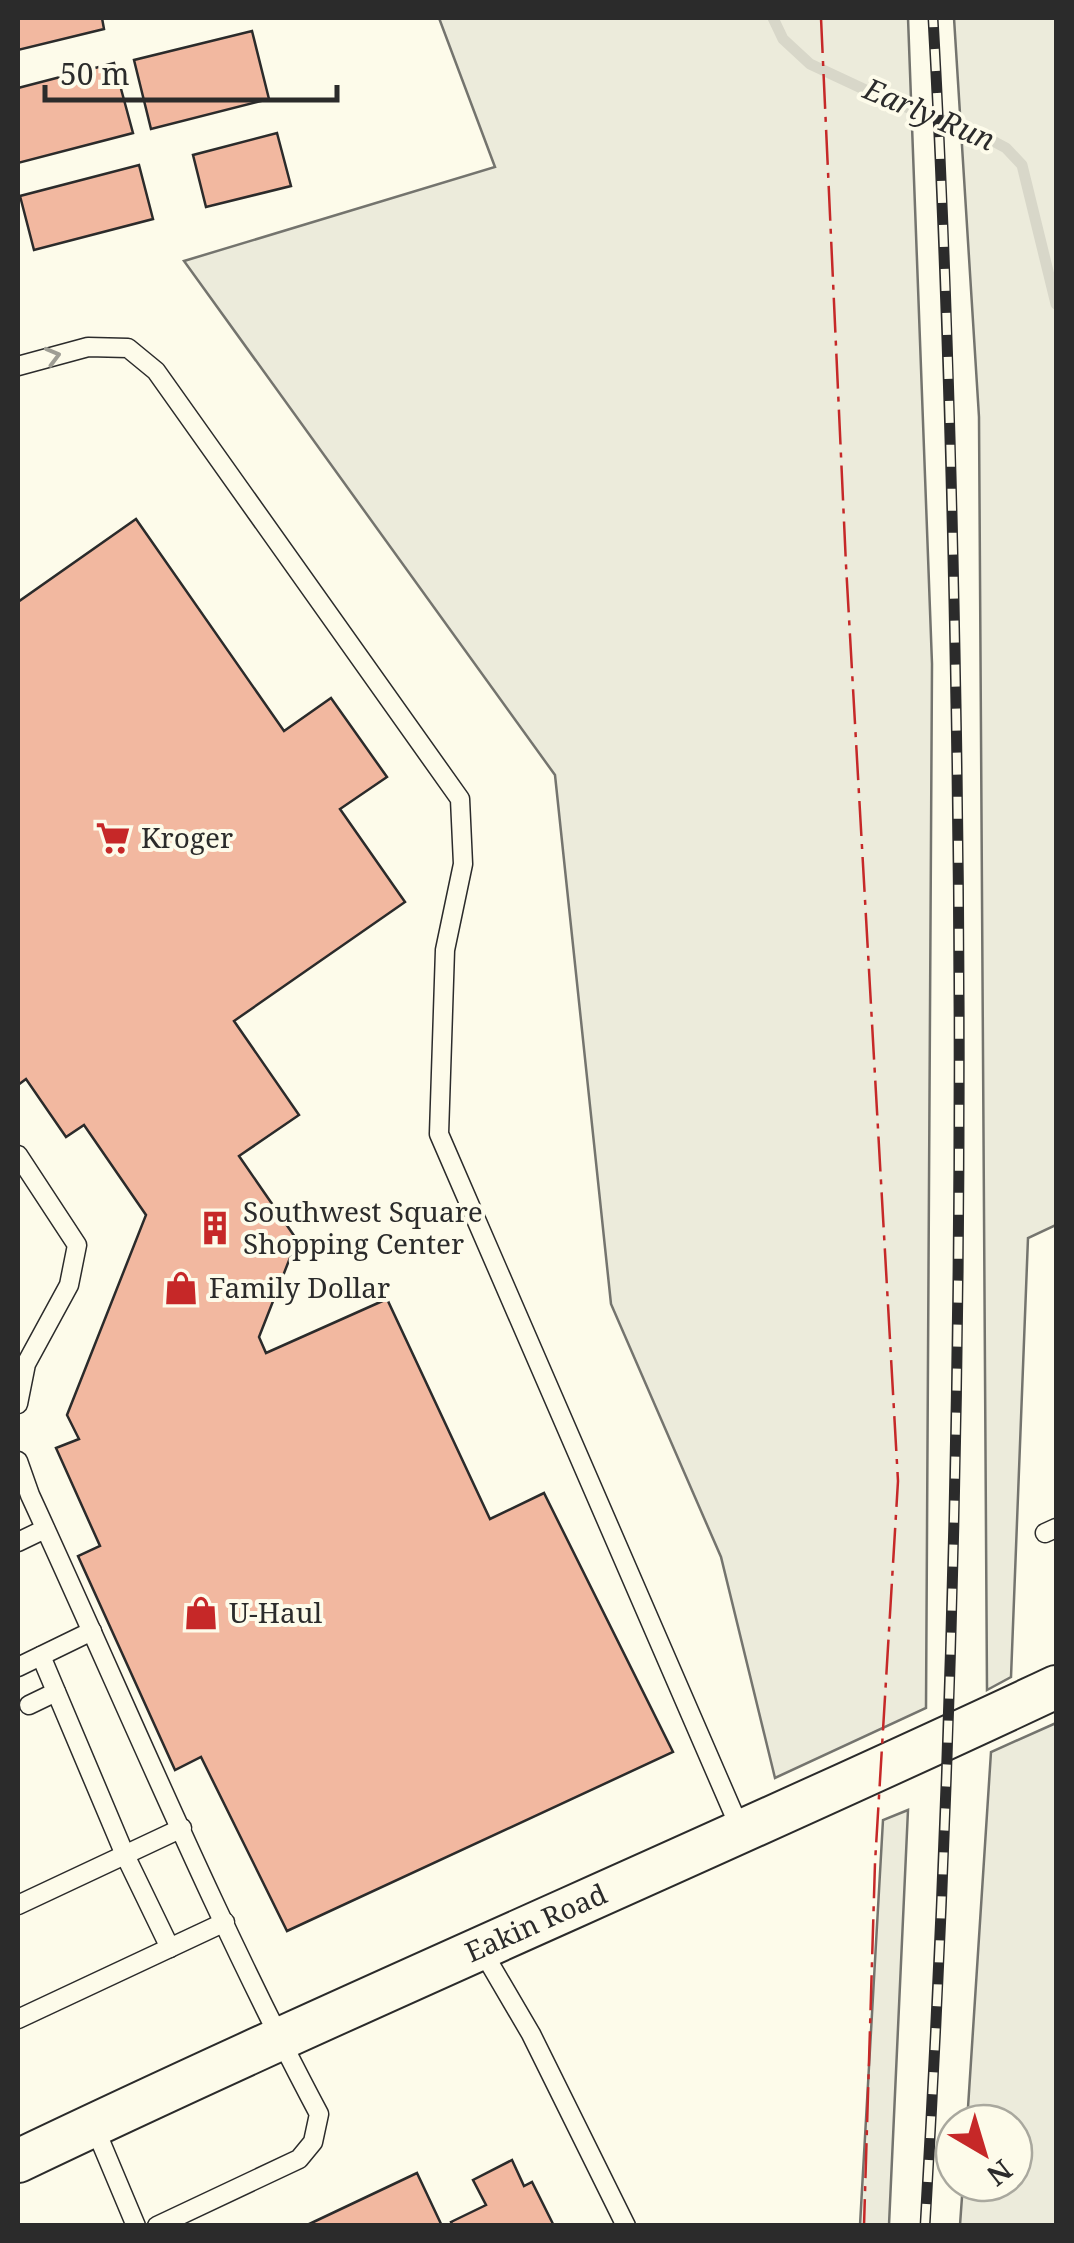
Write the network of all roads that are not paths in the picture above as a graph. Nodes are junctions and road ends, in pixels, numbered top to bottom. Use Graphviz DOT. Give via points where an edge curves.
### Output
graph roads {
  1 [pos="18,366"];
  2 [pos="18,1155"];
  3 [pos="22,1367"];
  4 [pos="18,1404"];
  5 [pos="18,1461"];
  6 [pos="45,1529"];
  7 [pos="18,1542"];
  8 [pos="92,1631"];
  9 [pos="41,1656"];
  10 [pos="18,1668"];
  11 [pos="1056,1686"];
  12 [pos="56,1692"];
  13 [pos="29,1705"];
  14 [pos="182,1828"];
  15 [pos="742,1833"];
  16 [pos="125,1855"];
  17 [pos="18,1905"];
  18 [pos="225,1922"];
  19 [pos="479,1947"];
  20 [pos="170,1948"];
  21 [pos="18,2018"];
  22 [pos="280,2041"];
  23 [pos="94,2125"];
  24 [pos="18,2161"];
  25 [pos="136,2226"];
  26 [pos="157,2226"];
  27 [pos="626,2226"];
  1 -- 15 [label="lane, one-way" via="88,346 128,348 156,371 460,799 463,864 445,950 439,1134"];
  2 -- 3 [label="lane" via="77,1245 69,1285"];
  3 -- 4 [label="lane"];
  5 -- 6 [label="lane"];
  6 -- 7 [label="lane"];
  6 -- 8 [label="lane"];
  8 -- 9 [label="lane"];
  8 -- 14 [label="lane"];
  9 -- 10 [label="lane"];
  9 -- 12 [label="lane"];
  11 -- 15 [label="street, Eakin Road"];
  12 -- 13 [label="lane"];
  12 -- 16 [label="lane"];
  14 -- 16 [label="lane"];
  14 -- 18 [label="lane"];
  15 -- 19 [label="street, Eakin Road"];
  16 -- 17 [label="lane"];
  16 -- 20 [label="lane"];
  18 -- 20 [label="lane"];
  18 -- 22 [label="lane"];
  19 -- 22 [label="street, Eakin Road"];
  19 -- 27 [label="lane" via="531,2034"];
  20 -- 21 [label="lane"];
  22 -- 23 [label="street, Eakin Road"];
  22 -- 26 [label="lane" via="319,2114 312,2142 299,2159"];
  23 -- 24 [label="street, Eakin Road"];
  23 -- 25 [label="lane"];
}
